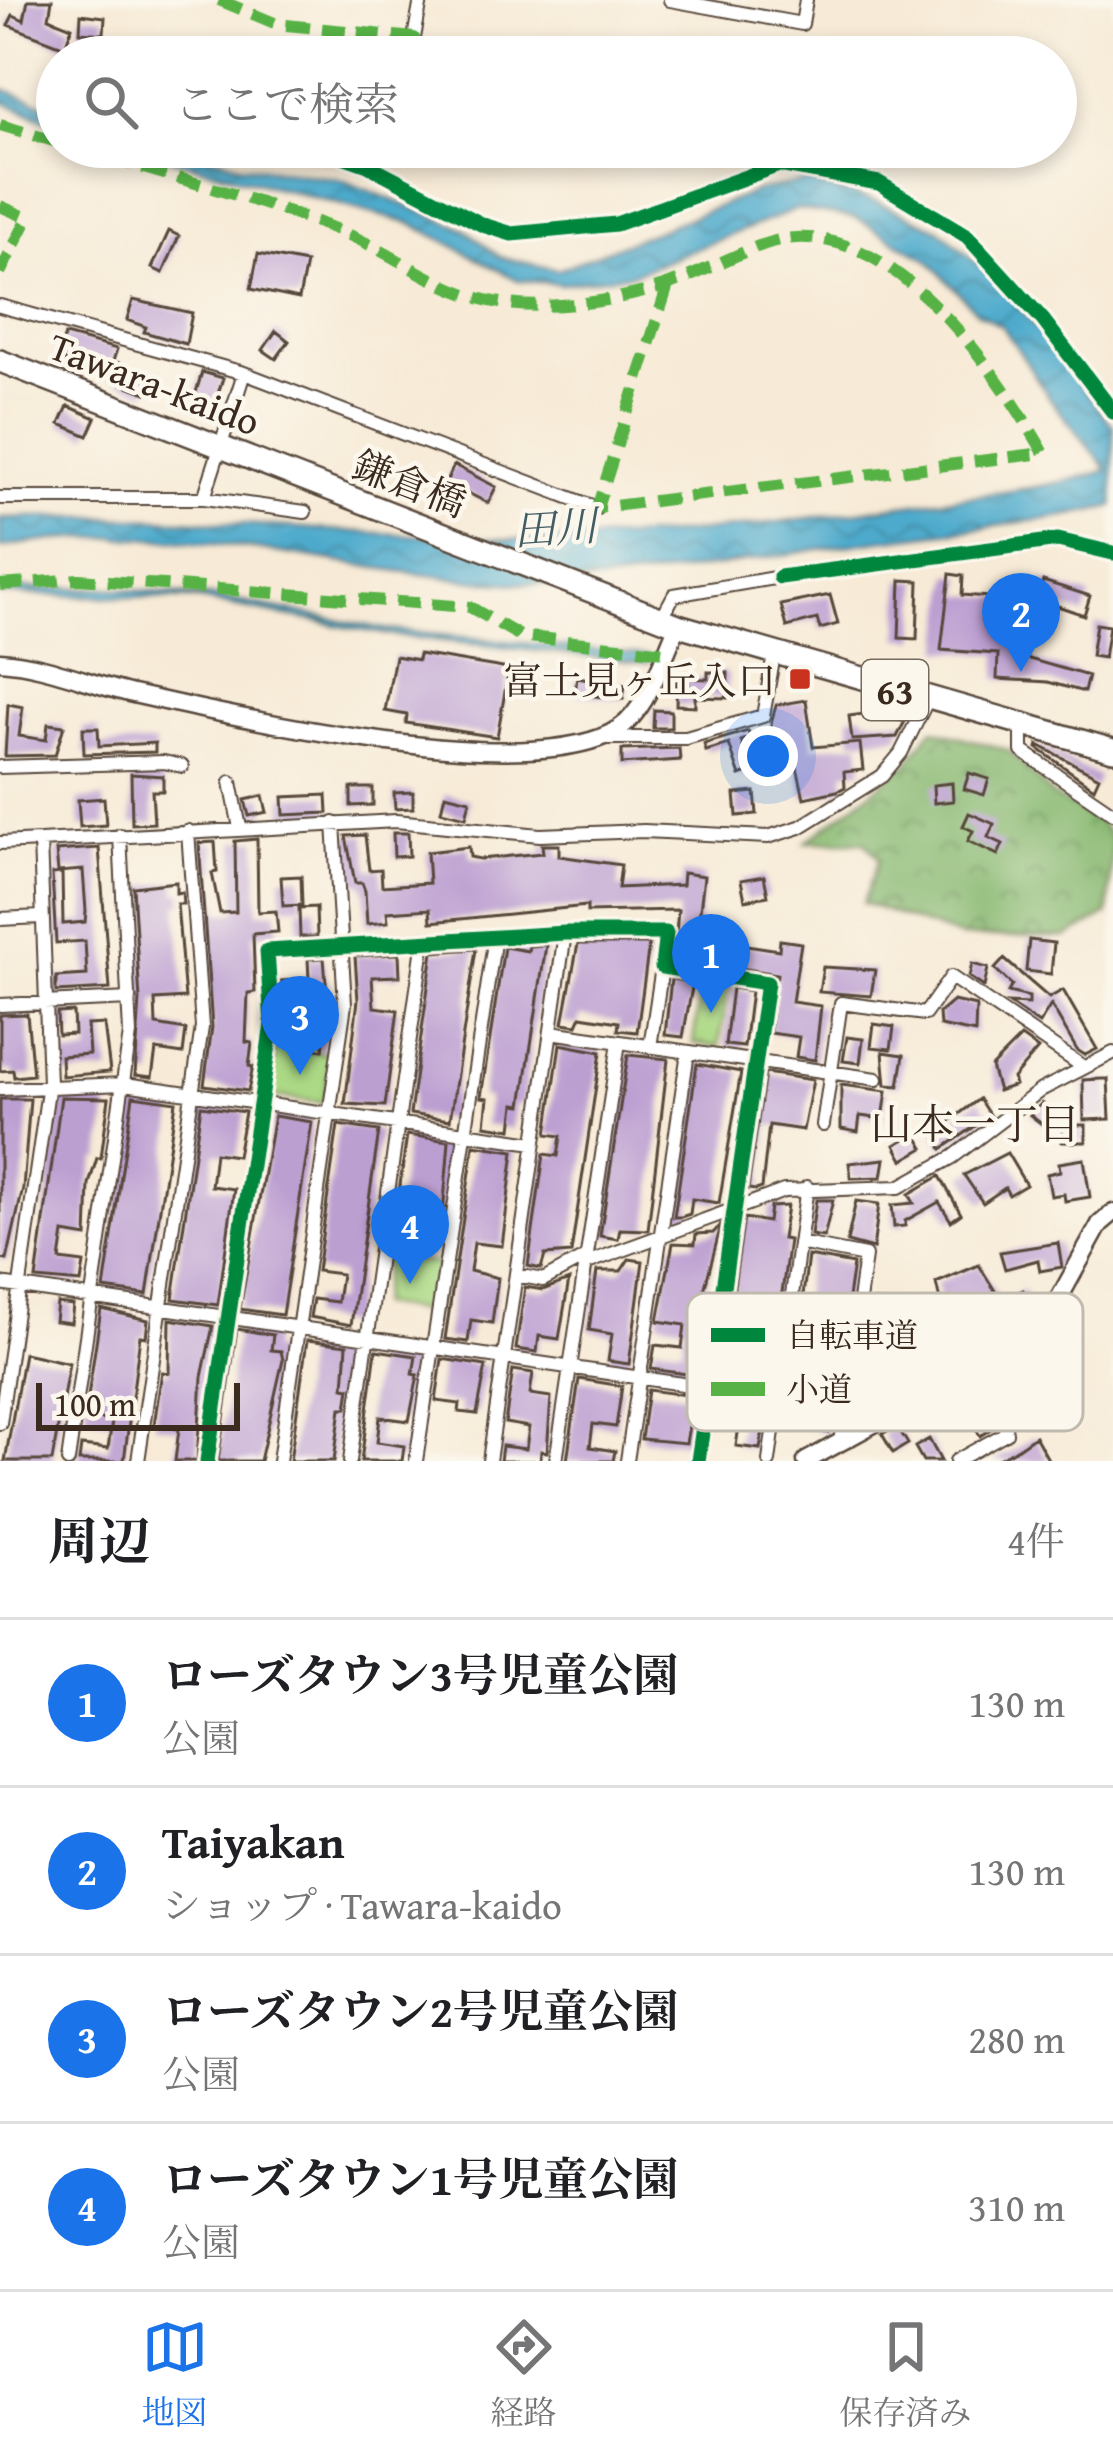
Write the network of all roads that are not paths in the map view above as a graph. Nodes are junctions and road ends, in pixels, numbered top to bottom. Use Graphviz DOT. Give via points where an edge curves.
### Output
graph roads {
  1 [pos="421,0"];
  2 [pos="670,0"];
  3 [pos="806,0"];
  4 [pos="414,36"];
  5 [pos="0,306"];
  6 [pos="0,361"];
  7 [pos="244,374"];
  8 [pos="221,447"];
  9 [pos="283,472"];
  10 [pos="0,498"];
  11 [pos="204,498"];
  12 [pos="597,508"];
  13 [pos="305,512"];
  14 [pos="780,577"];
  15 [pos="662,619"];
  16 [pos="774,655"];
  17 [pos="0,661"];
  18 [pos="928,699"];
  19 [pos="1022,725"];
  20 [pos="599,738"];
  21 [pos="1113,750"];
  22 [pos="182,766"];
  23 [pos="0,767"];
  24 [pos="231,782"];
  25 [pos="1113,813"];
  26 [pos="334,823"];
  27 [pos="240,828"];
  28 [pos="188,831"];
  29 [pos="120,835"];
  30 [pos="40,841"];
  31 [pos="0,843"];
  32 [pos="41,917"];
  33 [pos="0,919"];
  34 [pos="565,933"];
  35 [pos="494,936"];
  36 [pos="424,939"];
  37 [pos="342,943"];
  38 [pos="662,968"];
  39 [pos="130,999"];
  40 [pos="45,1004"];
  41 [pos="0,1005"];
  42 [pos="551,1032"];
  43 [pos="619,1042"];
  44 [pos="650,1047"];
  45 [pos="688,1052"];
  46 [pos="1113,1053"];
  47 [pos="756,1062"];
  48 [pos="1082,1066"];
  49 [pos="830,1072"];
  50 [pos="877,1079"];
  51 [pos="124,1084"];
  52 [pos="48,1087"];
  53 [pos="0,1089"];
  54 [pos="194,1094"];
  55 [pos="262,1104"];
  56 [pos="330,1114"];
  57 [pos="399,1124"];
  58 [pos="823,1125"];
  59 [pos="466,1133"];
  60 [pos="535,1143"];
  61 [pos="807,1186"];
  62 [pos="734,1209"];
  63 [pos="1113,1213"];
  64 [pos="661,1237"];
  65 [pos="799,1243"];
  66 [pos="587,1259"];
  67 [pos="516,1275"];
  68 [pos="0,1284"];
  69 [pos="20,1287"];
  70 [pos="722,1293"];
  71 [pos="792,1293"];
  72 [pos="860,1293"];
  73 [pos="1062,1293"];
  74 [pos="94,1297"];
  75 [pos="162,1307"];
  76 [pos="227,1317"];
  77 [pos="298,1328"];
  78 [pos="368,1338"];
  79 [pos="433,1348"];
  80 [pos="504,1358"];
  81 [pos="569,1367"];
  82 [pos="640,1378"];
  83 [pos="687,1385"];
  84 [pos="0,1424"];
  85 [pos="703,1431"];
  86 [pos="773,1431"];
  87 [pos="842,1431"];
  88 [pos="862,1431"];
  89 [pos="1006,1431"];
  90 [pos="840,1443"];
  91 [pos="68,1461"];
  92 [pos="138,1461"];
  93 [pos="207,1461"];
  94 [pos="279,1461"];
  95 [pos="350,1461"];
  96 [pos="416,1461"];
  97 [pos="489,1461"];
  98 [pos="556,1461"];
  99 [pos="627,1461"];
  100 [pos="698,1461"];
  101 [pos="769,1461"];
  102 [pos="806,1461"];
  103 [pos="956,1461"];
  1 -- 4 [label="street"];
  2 -- 3 [label="street" via="802,24"];
  5 -- 7 [label="street"];
  6 -- 8 [label="main road, Tawara-kaido / 63"];
  7 -- 8 [label="street"];
  7 -- 12 [label="street"];
  8 -- 9 [label="main road, Tawara-kaido / 63"];
  8 -- 11 [label="street"];
  9 -- 15 [label="main road, 鎌倉橋 / 63"];
  10 -- 11 [label="street"];
  11 -- 13 [label="street"];
  14 -- 15 [label="street" via="674,595"];
  15 -- 16 [label="main road, 63"];
  15 -- 20 [label="street" via="632,716"];
  16 -- 18 [label="main road, 63"];
  16 -- 20 [label="street" via="763,716 686,738"];
  17 -- 20 [label="street" via="202,709 466,753 529,752"];
  18 -- 19 [label="main road, 63"];
  18 -- 26 [label="street" via="882,776 800,827 768,837"];
  19 -- 21 [label="main road, 63"];
  19 -- 25 [label="street" via="1022,751"];
  22 -- 23 [label="street"];
  24 -- 27 [label="street"];
  26 -- 27 [label="street"];
  26 -- 37 [label="street"];
  27 -- 28 [label="street"];
  28 -- 29 [label="street"];
  28 -- 54 [label="street" via="202,1027"];
  29 -- 30 [label="street"];
  29 -- 39 [label="street"];
  30 -- 31 [label="street"];
  30 -- 32 [label="street"];
  32 -- 33 [label="street"];
  32 -- 40 [label="street"];
  34 -- 35 [label="street"];
  34 -- 38 [label="street" via="666,933"];
  34 -- 42 [label="street"];
  35 -- 36 [label="street"];
  35 -- 59 [label="street"];
  36 -- 37 [label="street"];
  36 -- 57 [label="street"];
  37 -- 55 [label="street" via="267,951 272,1024"];
  37 -- 56 [label="street" via="346,1004"];
  38 -- 44 [label="street"];
  38 -- 47 [label="street" via="766,983"];
  39 -- 40 [label="street"];
  39 -- 51 [label="street"];
  40 -- 41 [label="street"];
  40 -- 52 [label="street"];
  42 -- 43 [label="street"];
  42 -- 60 [label="street"];
  43 -- 44 [label="street"];
  43 -- 66 [label="street"];
  44 -- 45 [label="street"];
  45 -- 47 [label="street"];
  45 -- 64 [label="street"];
  46 -- 48 [label="street"];
  47 -- 49 [label="street"];
  47 -- 62 [label="street"];
  48 -- 49 [label="street" via="951,976 925,1014 841,1003"];
  48 -- 61 [label="street" via="899,1187"];
  49 -- 50 [label="street"];
  49 -- 58 [label="street"];
  51 -- 52 [label="street"];
  51 -- 54 [label="street"];
  51 -- 74 [label="street"];
  52 -- 53 [label="street"];
  52 -- 69 [label="street"];
  54 -- 55 [label="street"];
  54 -- 75 [label="street"];
  55 -- 56 [label="street"];
  55 -- 76 [label="street"];
  56 -- 57 [label="street"];
  56 -- 77 [label="street"];
  57 -- 59 [label="street"];
  57 -- 78 [label="street"];
  59 -- 60 [label="street"];
  59 -- 79 [label="street"];
  60 -- 67 [label="street"];
  61 -- 62 [label="street"];
  61 -- 65 [label="street"];
  62 -- 64 [label="street"];
  62 -- 70 [label="street"];
  63 -- 73 [label="street"];
  64 -- 66 [label="street"];
  64 -- 82 [label="street"];
  65 -- 71 [label="street"];
  65 -- 72 [label="street" via="865,1256"];
  66 -- 67 [label="street" via="543,1280"];
  66 -- 81 [label="street"];
  67 -- 80 [label="street"];
  68 -- 69 [label="street"];
  69 -- 74 [label="street"];
  69 -- 84 [label="street"];
  74 -- 75 [label="street"];
  74 -- 91 [label="street"];
  75 -- 76 [label="street"];
  75 -- 92 [label="street"];
  76 -- 77 [label="street"];
  76 -- 93 [label="street"];
  77 -- 78 [label="street"];
  77 -- 94 [label="street"];
  78 -- 79 [label="street"];
  78 -- 95 [label="street"];
  79 -- 80 [label="street"];
  79 -- 96 [label="street"];
  80 -- 81 [label="street"];
  80 -- 97 [label="street"];
  81 -- 82 [label="street"];
  81 -- 98 [label="street"];
  82 -- 83 [label="street"];
  82 -- 99 [label="street"];
  85 -- 100 [label="street"];
  86 -- 101 [label="street"];
  87 -- 90 [label="street"];
  88 -- 90 [label="street"];
  89 -- 103 [label="street"];
  90 -- 102 [label="street"];
}
